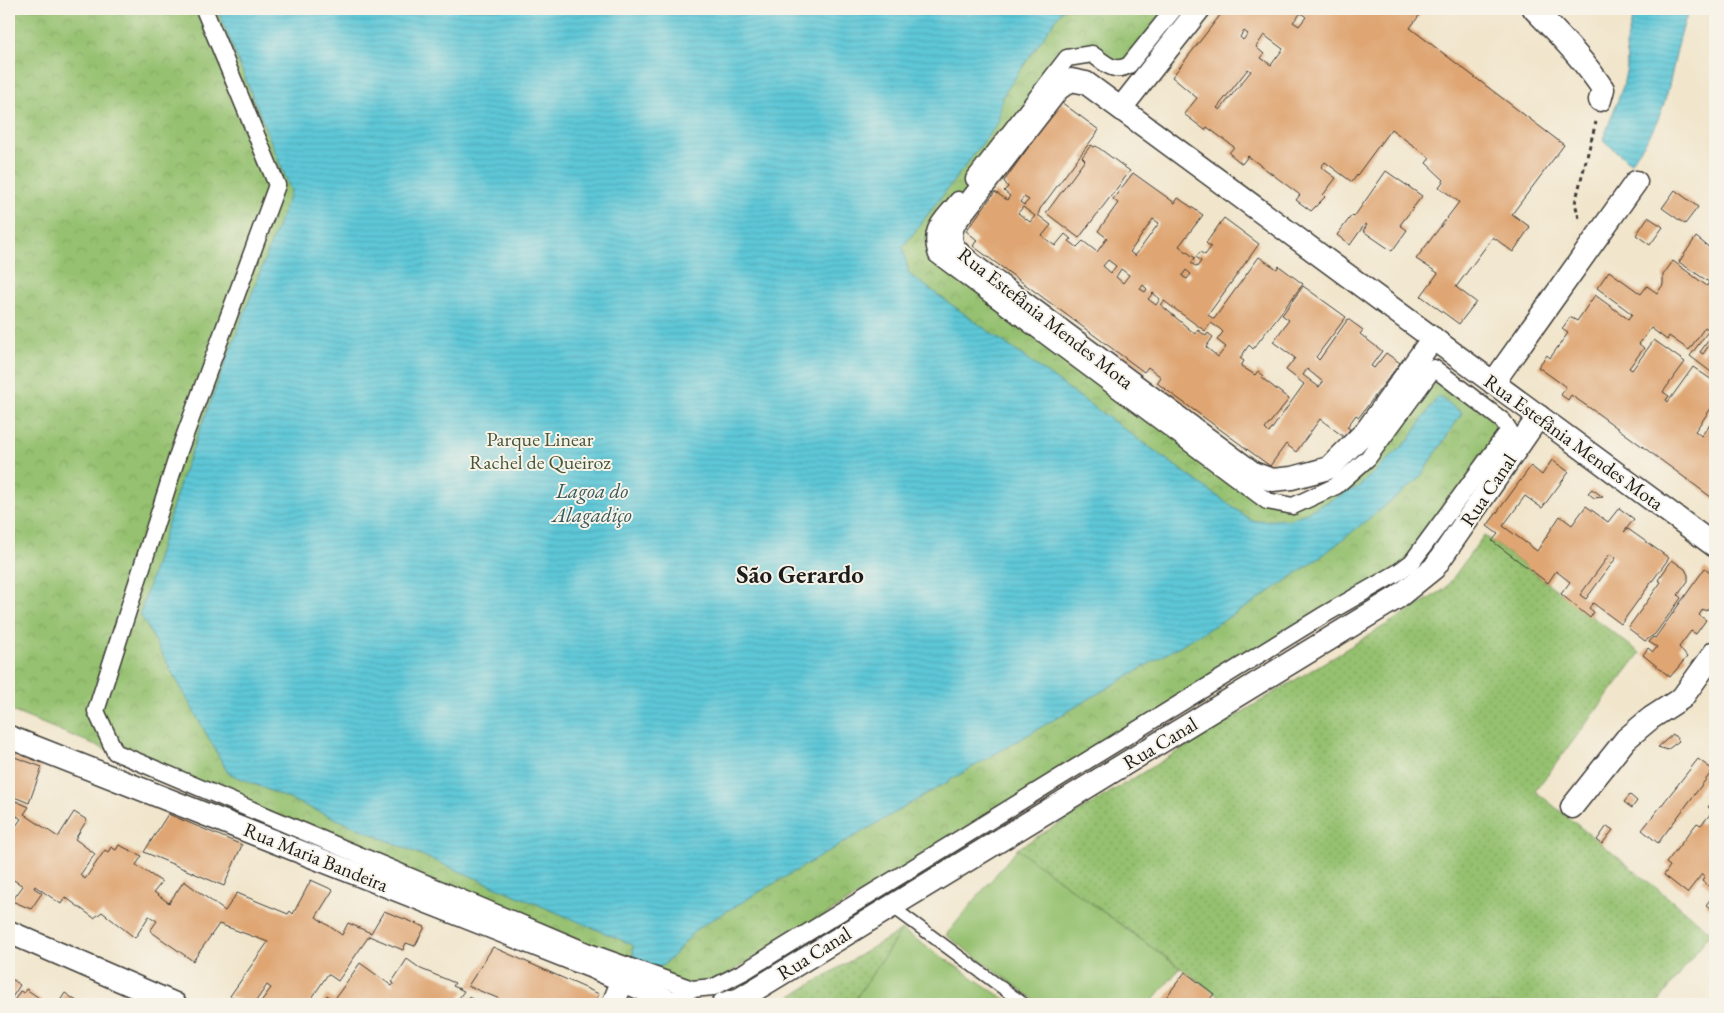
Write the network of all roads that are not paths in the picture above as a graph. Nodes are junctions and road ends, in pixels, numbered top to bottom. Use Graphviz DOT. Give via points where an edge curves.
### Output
graph roads {
  1 [pos="204,9"];
  2 [pos="1174,9"];
  3 [pos="1199,9"];
  4 [pos="1534,9"];
  5 [pos="1600,100"];
  6 [pos="1121,108"];
  7 [pos="1636,182"];
  8 [pos="1433,338"];
  9 [pos="1493,383"];
  10 [pos="1539,416"];
  11 [pos="1715,546"];
  12 [pos="1715,652"];
  13 [pos="9,737"];
  14 [pos="1572,807"];
  15 [pos="891,906"];
  16 [pos="9,932"];
  17 [pos="623,980"];
  18 [pos="175,1004"];
  19 [pos="613,1004"];
  20 [pos="685,1004"];
  21 [pos="723,1004"];
  22 [pos="1024,1004"];
  1 -- 2 [label="street" via="278,185 178,451 96,711 115,752 589,952 701,990 745,971 1397,573 1412,562 1431,538 1509,430 1503,421 1434,368 1368,458 1336,486 1293,506 1267,501 937,255 934,231 1067,58 1092,54 1116,70 1122,70"];
  3 -- 6 [label="street"];
  4 -- 5 [label="street" via="1596,78 1603,89"];
  6 -- 8 [label="street, Rua Estefânia Mendes Mota"];
  6 -- 8 [label="street, Rua Estefânia Mendes Mota" via="1086,83 1066,81 954,223 950,235 955,250 1253,473 1272,480 1329,468 1367,430"];
  7 -- 9 [label="street"];
  8 -- 9 [label="street, Rua Estefânia Mendes Mota"];
  9 -- 10 [label="street, Rua Estefânia Mendes Mota"];
  10 -- 11 [label="street, Rua Estefânia Mendes Mota"];
  10 -- 15 [label="street, Rua Canal" via="1442,556 1420,581 1316,648"];
  12 -- 14 [label="street" via="1682,698 1626,739"];
  13 -- 17 [label="street, Rua Maria Bandeira"];
  15 -- 21 [label="street, Rua Canal" via="740,999"];
  15 -- 22 [label="lane"];
  16 -- 18 [label="street"];
  17 -- 19 [label="street"];
  17 -- 20 [label="street" via="669,1001"];
}
